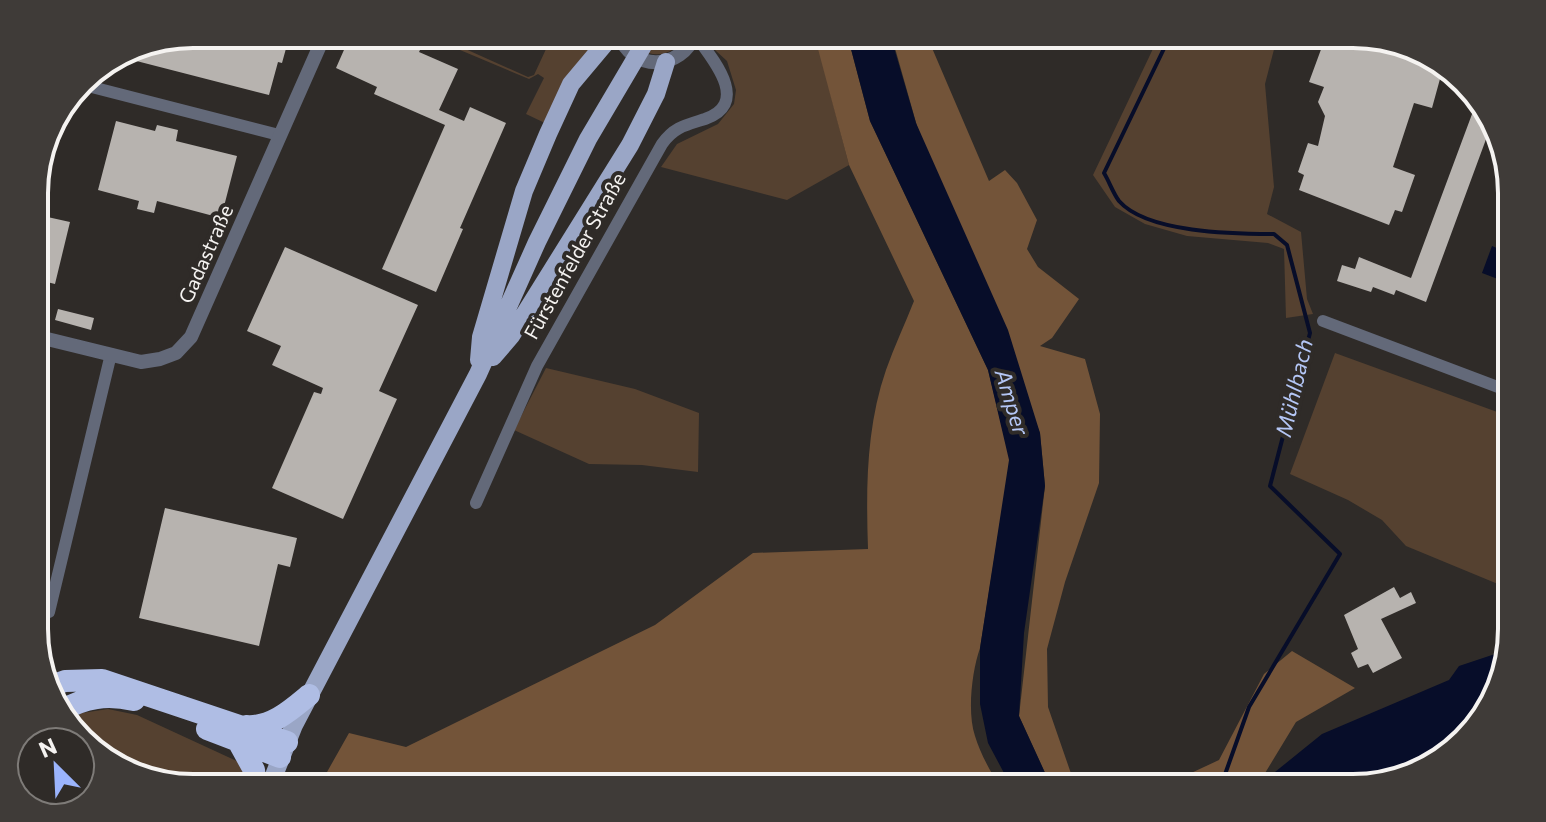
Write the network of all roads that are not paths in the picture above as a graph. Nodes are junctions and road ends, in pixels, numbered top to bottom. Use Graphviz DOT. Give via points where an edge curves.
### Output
graph roads {
  1 [pos="319,48"];
  2 [pos="601,48"];
  3 [pos="627,48"];
  4 [pos="641,48"];
  5 [pos="688,48"];
  6 [pos="705,48"];
  7 [pos="686,51"];
  8 [pos="714,60"];
  9 [pos="666,62"];
  10 [pos="94,87"];
  11 [pos="279,135"];
  12 [pos="1323,321"];
  13 [pos="48,339"];
  14 [pos="111,354"];
  15 [pos="478,374"];
  16 [pos="1498,387"];
  17 [pos="476,503"];
  18 [pos="49,612"];
  19 [pos="59,683"];
  20 [pos="309,695"];
  21 [pos="71,707"];
  22 [pos="237,733"];
  23 [pos="284,750"];
  24 [pos="254,774"];
  25 [pos="275,774"];
  1 -- 11 [label="street, Gadastraße"];
  2 -- 15 [label="main road" via="571,84 524,191 481,337"];
  3 -- 9 [label="street" via="640,60"];
  4 -- 15 [label="main road" via="537,242"];
  5 -- 7 [label="street"];
  6 -- 8 [label="street, Fürstenfelder Straße"];
  7 -- 8 [label="street"];
  7 -- 9 [label="street"];
  8 -- 17 [label="street, Fürstenfelder Straße" via="727,87 722,107 680,126 662,144 537,366"];
  9 -- 15 [label="main road" via="630,145 511,336"];
  10 -- 11 [label="street"];
  11 -- 14 [label="street, Gadastraße" via="191,337 176,353 160,359 141,362"];
  12 -- 16 [label="street"];
  13 -- 14 [label="street, Gadastraße"];
  14 -- 18 [label="street"];
  15 -- 20 [label="main road"];
  19 -- 22 [label="highway" via="102,680"];
  20 -- 22 [label="highway" via="282,717"];
  20 -- 23 [label="main road"];
  21 -- 22 [label="highway" via="115,695"];
  22 -- 23 [label="highway"];
  22 -- 24 [label="highway"];
  23 -- 25 [label="main road"];
}
